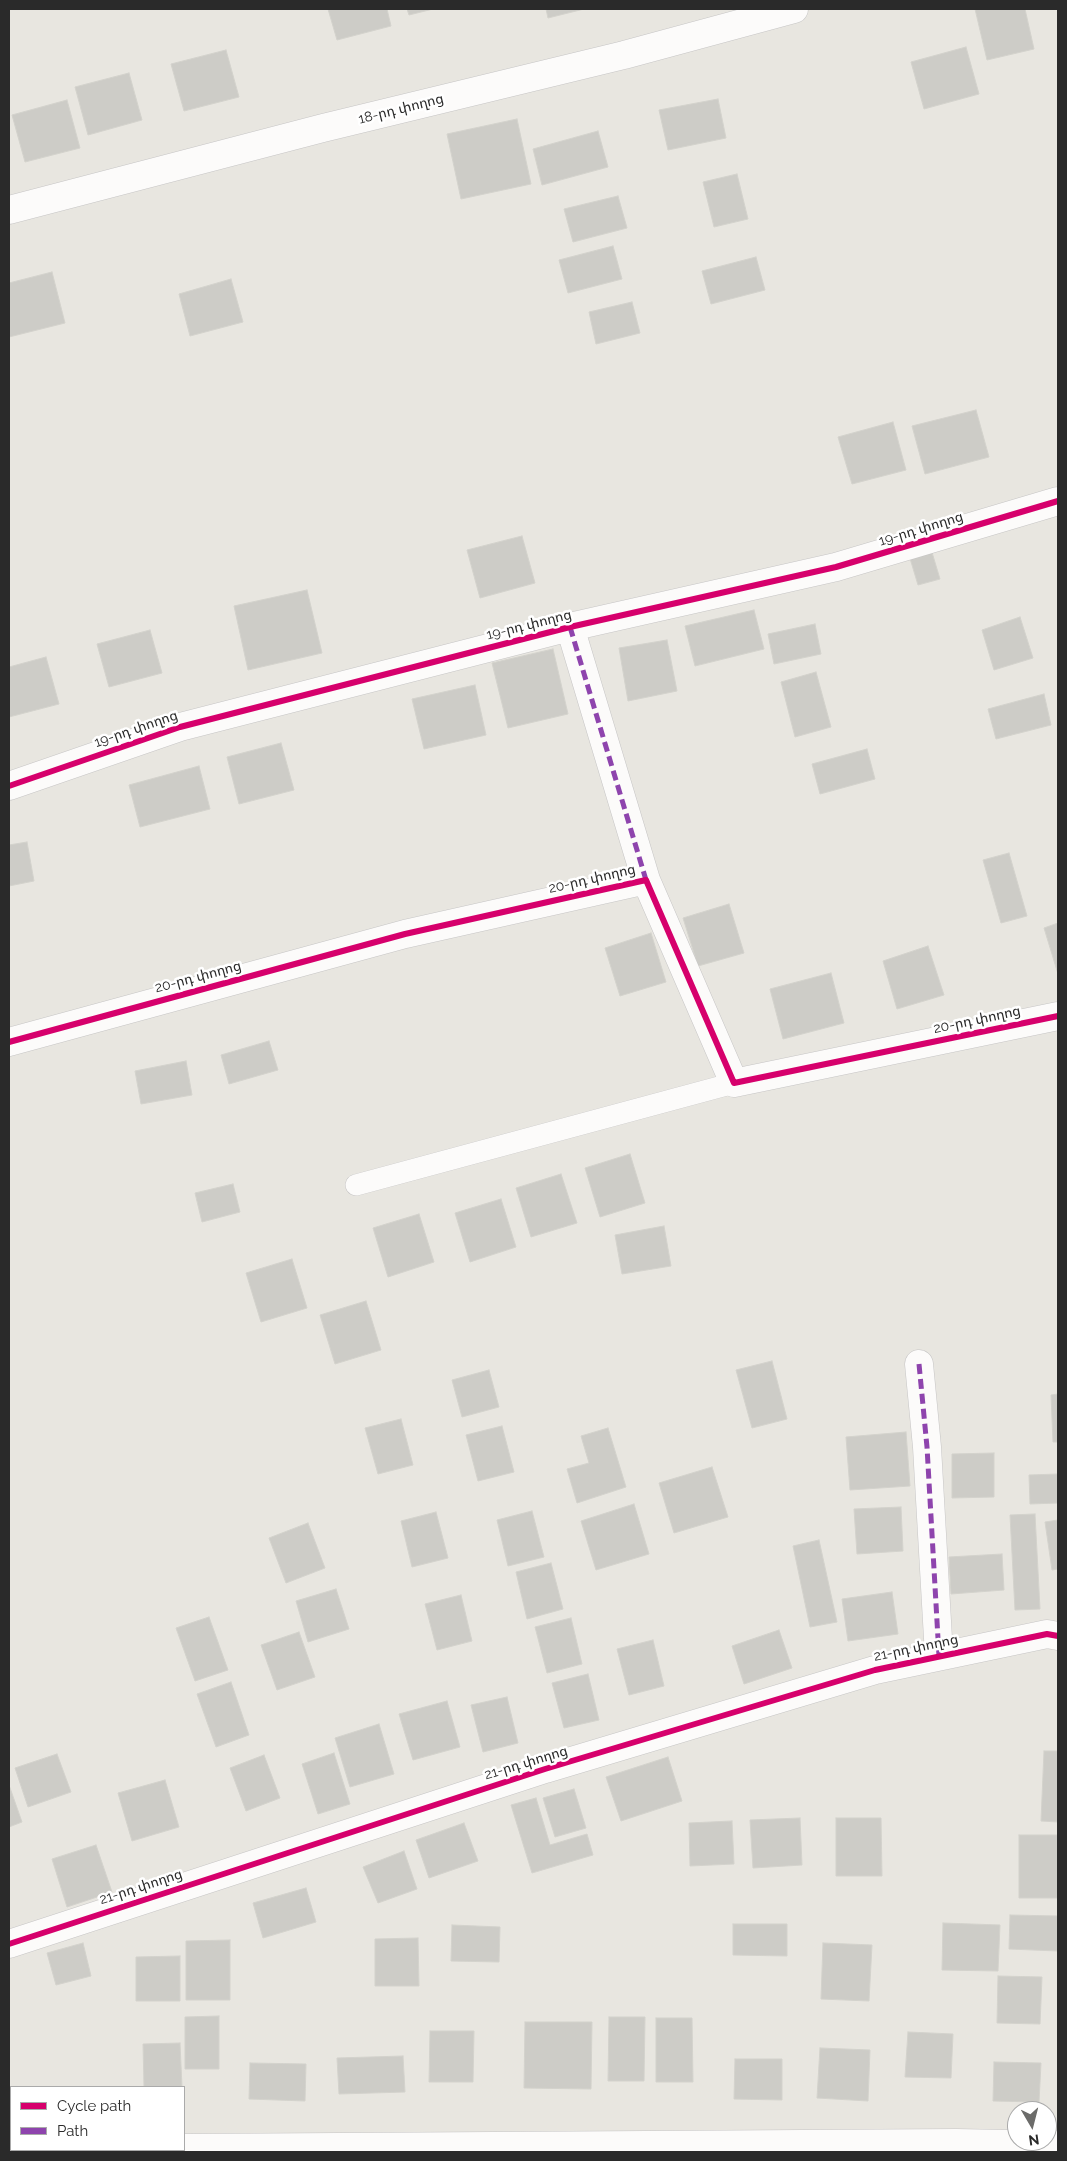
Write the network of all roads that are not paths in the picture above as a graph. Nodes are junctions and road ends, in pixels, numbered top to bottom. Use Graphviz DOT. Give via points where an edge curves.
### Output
graph roads {
  1 [pos="794,9"];
  2 [pos="9,210"];
  3 [pos="1058,501"];
  4 [pos="570,627"];
  5 [pos="9,786"];
  6 [pos="646,880"];
  7 [pos="1058,1016"];
  8 [pos="9,1042"];
  9 [pos="734,1083"];
  10 [pos="356,1186"];
  11 [pos="919,1364"];
  12 [pos="1058,1636"];
  13 [pos="938,1656"];
  14 [pos="9,1944"];
  15 [pos="1058,2145"];
  16 [pos="185,2148"];
  1 -- 2 [label="street, 18-րդ փողոց"];
  3 -- 4 [label="street, 19-րդ փողոց" via="836,568"];
  4 -- 5 [label="street, 19-րդ փողոց" via="180,727"];
  4 -- 6 [label="street"];
  6 -- 8 [label="street, 20-րդ փողոց" via="405,934"];
  6 -- 9 [label="street, 20-րդ փողոց"];
  7 -- 9 [label="street, 20-րդ փողոց"];
  9 -- 10 [label="lane"];
  11 -- 13 [label="street" via="927,1447"];
  12 -- 13 [label="street, 21-րդ փողոց" via="1047,1634"];
  13 -- 14 [label="street, 21-րդ փողոց" via="875,1670 545,1769"];
  15 -- 16 [label="street"];
}
